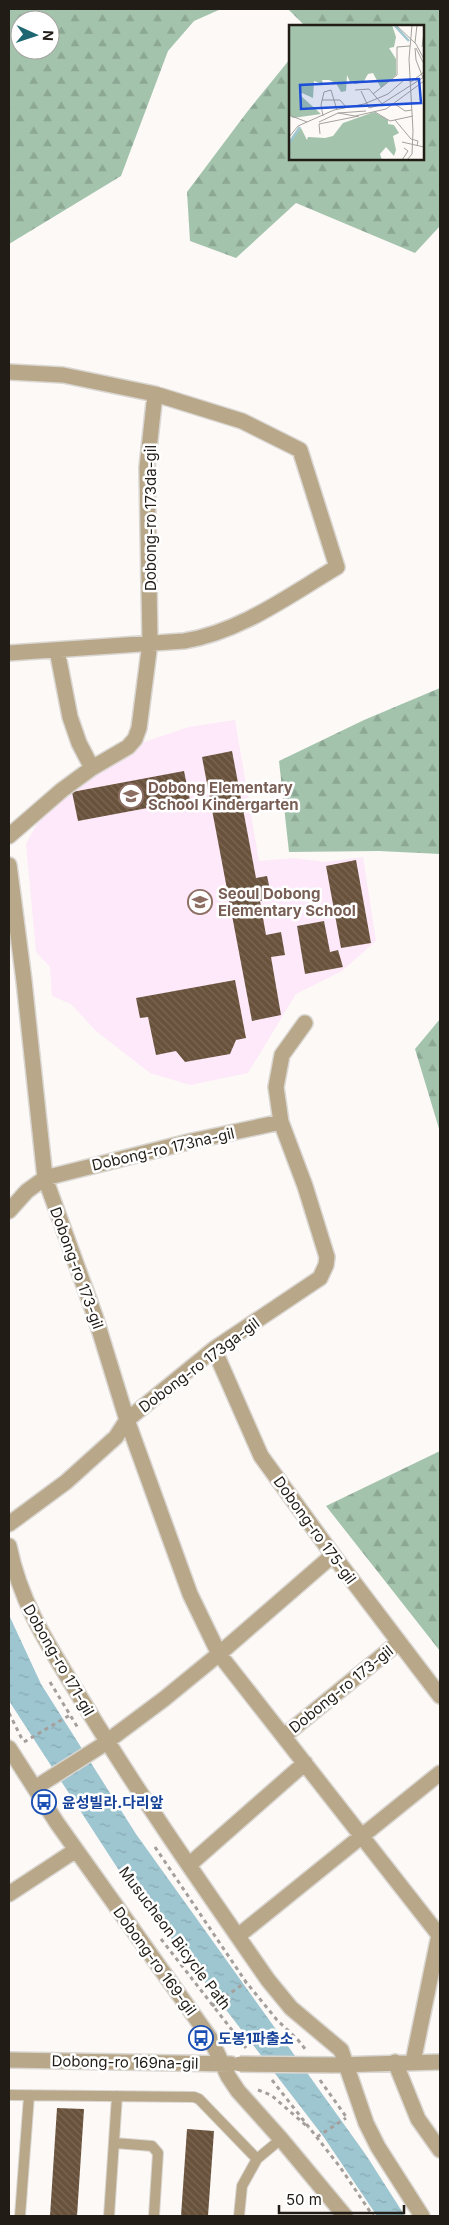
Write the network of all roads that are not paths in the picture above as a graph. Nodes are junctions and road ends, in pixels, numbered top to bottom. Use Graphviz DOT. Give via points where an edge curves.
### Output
graph roads {
  1 [pos="9,372"];
  2 [pos="155,394"];
  3 [pos="150,643"];
  4 [pos="57,650"];
  5 [pos="9,653"];
  6 [pos="92,768"];
  7 [pos="9,836"];
  8 [pos="9,865"];
  9 [pos="305,1024"];
  10 [pos="281,1122"];
  11 [pos="45,1178"];
  12 [pos="9,1211"];
  13 [pos="214,1349"];
  14 [pos="127,1420"];
  15 [pos="9,1524"];
  16 [pos="9,1546"];
  17 [pos="333,1555"];
  18 [pos="399,1642"];
  19 [pos="219,1654"];
  20 [pos="440,1696"];
  21 [pos="284,1736"];
  22 [pos="104,1744"];
  23 [pos="9,1748"];
  24 [pos="305,1763"];
  25 [pos="440,1773"];
  26 [pos="38,1786"];
  27 [pos="361,1835"];
  28 [pos="76,1850"];
  29 [pos="189,1865"];
  30 [pos="9,1894"];
  31 [pos="238,1936"];
  32 [pos="9,2060"];
  33 [pos="395,2062"];
  34 [pos="413,2062"];
  35 [pos="440,2062"];
  36 [pos="222,2064"];
  37 [pos="341,2064"];
  38 [pos="9,2095"];
  39 [pos="29,2096"];
  40 [pos="117,2096"];
  41 [pos="281,2139"];
  42 [pos="115,2143"];
  43 [pos="440,2150"];
  44 [pos="257,2159"];
  45 [pos="20,2216"];
  46 [pos="109,2216"];
  47 [pos="154,2216"];
  48 [pos="239,2216"];
  49 [pos="345,2216"];
  50 [pos="422,2216"];
  1 -- 2 [label="street" via="63,375"];
  2 -- 3 [label="street, Dobong-ro 173da-gil" via="147,467"];
  2 -- 3 [label="street" via="242,421 300,450 337,567 225,631 184,641"];
  3 -- 4 [label="street"];
  3 -- 6 [label="street, Dobong-ro 173da-gil" via="136,739"];
  4 -- 5 [label="street"];
  4 -- 6 [label="street" via="70,717"];
  6 -- 7 [label="street, Dobong-ro 173da-gil"];
  8 -- 11 [label="street, Dobong-ro 173-gil"];
  9 -- 10 [label="street" via="282,1055 276,1087"];
  10 -- 11 [label="street, Dobong-ro 173na-gil"];
  10 -- 13 [label="street, Dobong-ro 173ga-gil" via="328,1257 326,1265 320,1278"];
  11 -- 12 [label="street" via="27,1191"];
  11 -- 14 [label="street, Dobong-ro 173-gil" via="96,1316"];
  13 -- 14 [label="street, Dobong-ro 173ga-gil"];
  13 -- 17 [label="street, Dobong-ro 175-gil" via="261,1456"];
  14 -- 15 [label="street" via="116,1437 66,1482"];
  14 -- 19 [label="street, Dobong-ro 173-gil" via="190,1594"];
  16 -- 22 [label="street, Dobong-ro 171-gil" via="30,1613"];
  17 -- 18 [label="street, Dobong-ro 175-gil"];
  17 -- 19 [label="street"];
  18 -- 20 [label="street, Dobong-ro 175-gil"];
  18 -- 21 [label="street, Dobong-ro 173-gil"];
  19 -- 21 [label="street, Dobong-ro 173-gil"];
  19 -- 22 [label="street"];
  21 -- 24 [label="street, Dobong-ro 173-gil"];
  22 -- 26 [label="street, bridge"];
  22 -- 29 [label="street, Dobong-ro 171-gil"];
  23 -- 26 [label="street, Dobong-ro 169-gil"];
  24 -- 27 [label="street, Dobong-ro 173-gil"];
  24 -- 29 [label="street"];
  25 -- 27 [label="street"];
  26 -- 28 [label="street, Dobong-ro 169-gil"];
  27 -- 31 [label="street"];
  27 -- 34 [label="street, Dobong-ro 173-gil" via="439,1935"];
  28 -- 30 [label="street"];
  28 -- 36 [label="street, Dobong-ro 169-gil" via="201,2025 218,2051"];
  29 -- 31 [label="street, Dobong-ro 171-gil"];
  31 -- 37 [label="street, Dobong-ro 171-gil" via="291,2008 341,2050"];
  32 -- 36 [label="street, Dobong-ro 169na-gil"];
  33 -- 34 [label="street, Dobong-ro 169na-gil"];
  33 -- 37 [label="street, Dobong-ro 169na-gil"];
  33 -- 43 [label="street" via="418,2119"];
  34 -- 35 [label="street, Dobong-ro 169na-gil"];
  36 -- 37 [label="street, Dobong-ro 169na-gil, bridge" via="246,2060"];
  36 -- 41 [label="street, Dobong-ro 169-gil" via="238,2091"];
  37 -- 50 [label="street" via="378,2147"];
  38 -- 39 [label="lane"];
  39 -- 40 [label="lane"];
  39 -- 45 [label="lane"];
  40 -- 42 [label="lane"];
  40 -- 44 [label="lane" via="199,2099"];
  41 -- 44 [label="lane"];
  41 -- 49 [label="street, Dobong-ro 169-gil"];
  42 -- 46 [label="lane"];
  42 -- 47 [label="lane" via="152,2146 158,2152"];
  44 -- 48 [label="lane" via="242,2186"];
}
